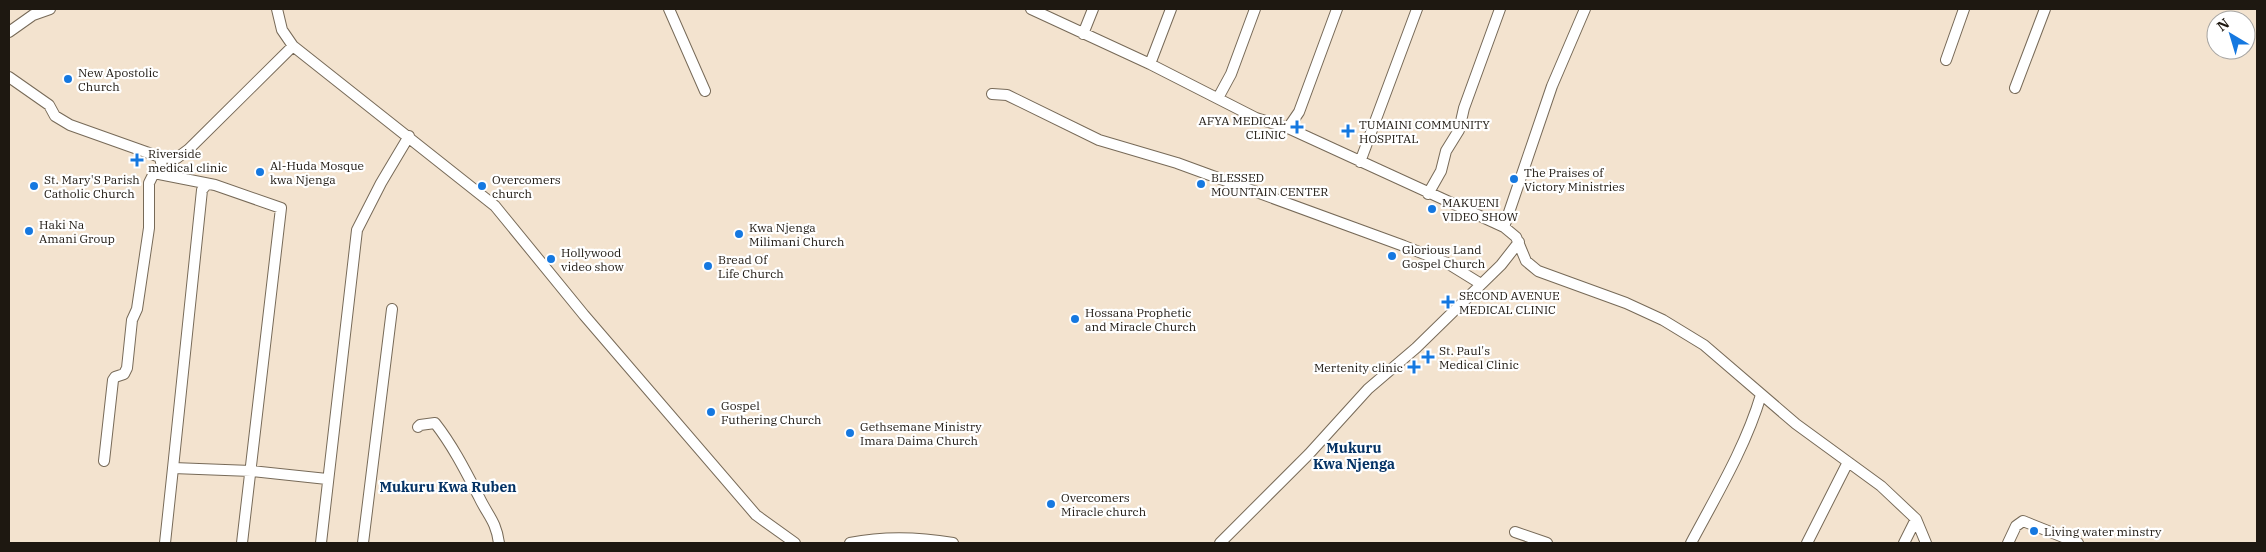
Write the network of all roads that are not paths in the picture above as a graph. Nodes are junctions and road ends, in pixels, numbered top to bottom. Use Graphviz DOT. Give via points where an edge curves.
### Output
graph roads {
  1 [pos="50,9"];
  2 [pos="277,9"];
  3 [pos="670,9"];
  4 [pos="1031,9"];
  5 [pos="1093,9"];
  6 [pos="1171,9"];
  7 [pos="1255,9"];
  8 [pos="1337,9"];
  9 [pos="1417,9"];
  10 [pos="1500,9"];
  11 [pos="1585,9"];
  12 [pos="1964,9"];
  13 [pos="2045,9"];
  14 [pos="9,32"];
  15 [pos="1083,34"];
  16 [pos="293,46"];
  17 [pos="1946,60"];
  18 [pos="1150,64"];
  19 [pos="9,77"];
  20 [pos="2014,88"];
  21 [pos="704,91"];
  22 [pos="992,94"];
  23 [pos="1218,98"];
  24 [pos="1288,128"];
  25 [pos="408,136"];
  26 [pos="160,157"];
  27 [pos="1360,162"];
  28 [pos="154,173"];
  29 [pos="207,184"];
  30 [pos="1428,194"];
  31 [pos="1504,227"];
  32 [pos="1519,242"];
  33 [pos="1481,284"];
  34 [pos="392,309"];
  35 [pos="1761,395"];
  36 [pos="418,427"];
  37 [pos="104,461"];
  38 [pos="1848,462"];
  39 [pos="174,468"];
  40 [pos="251,471"];
  41 [pos="327,479"];
  42 [pos="1916,519"];
  43 [pos="1515,532"];
  44 [pos="165,543"];
  45 [pos="242,543"];
  46 [pos="321,543"];
  47 [pos="364,543"];
  48 [pos="499,543"];
  49 [pos="795,543"];
  50 [pos="850,543"];
  51 [pos="951,543"];
  52 [pos="1220,543"];
  53 [pos="1547,543"];
  54 [pos="1691,543"];
  55 [pos="1807,543"];
  56 [pos="1904,543"];
  57 [pos="1926,543"];
  58 [pos="2008,543"];
  59 [pos="2078,543"];
  1 -- 14 [label="street" via="33,15"];
  2 -- 16 [label="street" via="282,30"];
  3 -- 21 [label="street"];
  4 -- 15 [label="street"];
  5 -- 15 [label="street"];
  6 -- 18 [label="street"];
  7 -- 23 [label="street" via="1232,74"];
  8 -- 24 [label="street" via="1299,112"];
  9 -- 27 [label="street"];
  10 -- 30 [label="street" via="1459,130 1446,151 1441,171"];
  11 -- 31 [label="street" via="1552,86"];
  12 -- 17 [label="street"];
  13 -- 20 [label="street"];
  15 -- 18 [label="street"];
  16 -- 25 [label="street"];
  16 -- 26 [label="street" via="189,149 177,158"];
  18 -- 23 [label="street"];
  19 -- 26 [label="street" via="49,105 56,116 70,125"];
  22 -- 33 [label="street" via="1006,94 1100,140 1177,163 1404,246 1447,263"];
  23 -- 24 [label="street" via="1256,118"];
  24 -- 27 [label="street"];
  25 -- 41 [label="street" via="357,230"];
  25 -- 49 [label="street" via="495,206 756,515"];
  26 -- 28 [label="street" via="162,166"];
  27 -- 30 [label="street"];
  28 -- 29 [label="street"];
  28 -- 37 [label="street" via="149,183 149,228 137,309 132,320 126,368 124,374 114,380"];
  29 -- 39 [label="street" via="202,190"];
  29 -- 40 [label="street" via="280,208"];
  30 -- 31 [label="street"];
  31 -- 32 [label="street"];
  32 -- 33 [label="street"];
  32 -- 35 [label="street" via="1526,262 1538,271 1663,320 1704,345"];
  33 -- 52 [label="street" via="1416,348 1368,389 1309,454"];
  34 -- 47 [label="street"];
  35 -- 38 [label="street"];
  35 -- 54 [label="street" via="1730,470"];
  36 -- 48 [label="street" via="435,423 441,430 490,513"];
  38 -- 42 [label="street" via="1881,486"];
  38 -- 55 [label="street"];
  39 -- 40 [label="street"];
  39 -- 44 [label="street"];
  40 -- 41 [label="street"];
  40 -- 45 [label="street"];
  41 -- 46 [label="street"];
  42 -- 56 [label="street"];
  42 -- 57 [label="street"];
  43 -- 53 [label="street"];
  50 -- 51 [label="street" via="903,537"];
  58 -- 59 [label="street" via="2016,526 2024,521"];
}
